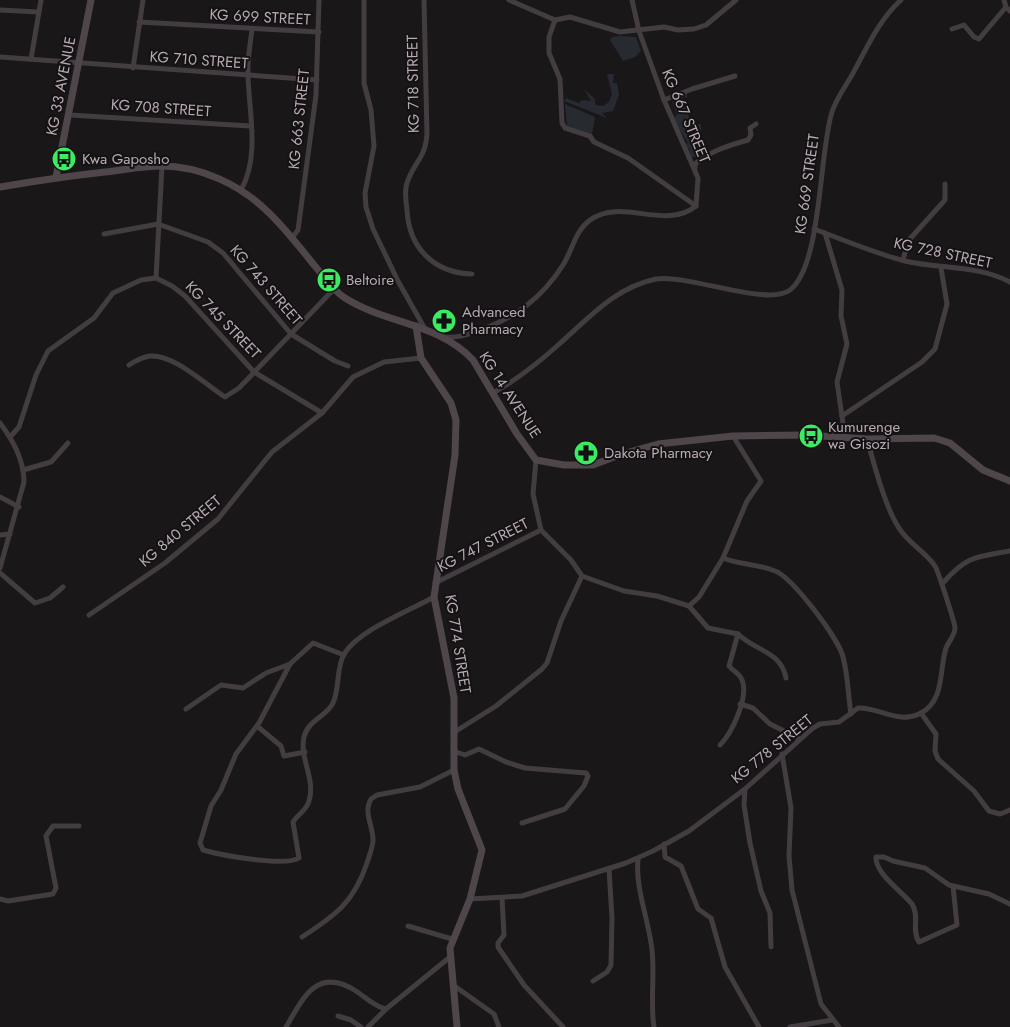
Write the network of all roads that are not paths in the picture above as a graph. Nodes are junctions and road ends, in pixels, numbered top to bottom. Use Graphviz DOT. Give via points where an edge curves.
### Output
graph roads {
  1 [pos="41,0"];
  2 [pos="91,0"];
  3 [pos="143,0"];
  4 [pos="319,0"];
  5 [pos="364,0"];
  6 [pos="424,0"];
  7 [pos="509,0"];
  8 [pos="632,0"];
  9 [pos="736,0"];
  10 [pos="901,0"];
  11 [pos="1004,0"];
  12 [pos="1008,9"];
  13 [pos="0,10"];
  14 [pos="39,12"];
  15 [pos="555,20"];
  16 [pos="139,22"];
  17 [pos="952,29"];
  18 [pos="252,30"];
  19 [pos="640,31"];
  20 [pos="319,32"];
  21 [pos="0,57"];
  22 [pos="31,60"];
  23 [pos="80,62"];
  24 [pos="133,68"];
  25 [pos="248,76"];
  26 [pos="735,76"];
  27 [pos="317,80"];
  28 [pos="664,100"];
  29 [pos="70,115"];
  30 [pos="756,124"];
  31 [pos="250,126"];
  32 [pos="162,166"];
  33 [pos="56,177"];
  34 [pos="698,178"];
  35 [pos="945,184"];
  36 [pos="0,187"];
  37 [pos="241,190"];
  38 [pos="696,206"];
  39 [pos="158,224"];
  40 [pos="814,229"];
  41 [pos="825,233"];
  42 [pos="104,234"];
  43 [pos="292,238"];
  44 [pos="903,260"];
  45 [pos="942,268"];
  46 [pos="472,274"];
  47 [pos="156,278"];
  48 [pos="1010,282"];
  49 [pos="334,289"];
  50 [pos="416,326"];
  51 [pos="425,330"];
  52 [pos="291,334"];
  53 [pos="445,337"];
  54 [pos="420,358"];
  55 [pos="128,365"];
  56 [pos="348,366"];
  57 [pos="254,372"];
  58 [pos="494,394"];
  59 [pos="322,413"];
  60 [pos="842,416"];
  61 [pos="0,423"];
  62 [pos="734,436"];
  63 [pos="10,437"];
  64 [pos="845,437"];
  65 [pos="867,439"];
  66 [pos="68,443"];
  67 [pos="536,460"];
  68 [pos="23,470"];
  69 [pos="1010,481"];
  70 [pos="0,498"];
  71 [pos="19,507"];
  72 [pos="541,530"];
  73 [pos="10,534"];
  74 [pos="0,535"];
  75 [pos="1010,551"];
  76 [pos="723,558"];
  77 [pos="0,568"];
  78 [pos="0,572"];
  79 [pos="582,576"];
  80 [pos="436,583"];
  81 [pos="942,584"];
  82 [pos="63,586"];
  83 [pos="434,597"];
  84 [pos="689,606"];
  85 [pos="89,615"];
  86 [pos="738,634"];
  87 [pos="344,655"];
  88 [pos="290,664"];
  89 [pos="786,678"];
  90 [pos="740,704"];
  91 [pos="186,709"];
  92 [pos="921,713"];
  93 [pos="851,714"];
  94 [pos="257,726"];
  95 [pos="453,733"];
  96 [pos="800,739"];
  97 [pos="720,745"];
  98 [pos="453,751"];
  99 [pos="305,752"];
  100 [pos="782,754"];
  101 [pos="454,770"];
  102 [pos="745,789"];
  103 [pos="1010,810"];
  104 [pos="522,823"];
  105 [pos="79,826"];
  106 [pos="664,844"];
  107 [pos="638,859"];
  108 [pos="609,869"];
  109 [pos="953,886"];
  110 [pos="0,898"];
  111 [pos="502,898"];
  112 [pos="470,900"];
  113 [pos="1010,904"];
  114 [pos="408,926"];
  115 [pos="302,936"];
  116 [pos="452,939"];
  117 [pos="771,947"];
  118 [pos="450,957"];
  119 [pos="593,981"];
  120 [pos="452,985"];
  121 [pos="386,1009"];
  122 [pos="338,1016"];
  123 [pos="832,1020"];
  124 [pos="286,1027"];
  125 [pos="361,1027"];
  126 [pos="368,1027"];
  127 [pos="457,1027"];
  128 [pos="499,1027"];
  129 [pos="563,1027"];
  130 [pos="654,1027"];
  131 [pos="759,1027"];
  132 [pos="790,1027"];
  133 [pos="839,1027"];
  1 -- 14 [label="street"];
  2 -- 23 [label="main road, KG 33 AVENUE"];
  3 -- 16 [label="street"];
  4 -- 20 [label="street, KG 663 STREET"];
  5 -- 51 [label="street" via="364,83 371,110 374,146 365,192 366,206 373,229"];
  6 -- 46 [label="street, KG 718 STREET" via="426,142 424,153 407,183 407,217 415,242 426,258 446,270"];
  7 -- 15 [label="street"];
  8 -- 19 [label="street, KG 667 STREET"];
  9 -- 19 [label="street" via="706,25 694,29 664,27"];
  10 -- 40 [label="street, KG 669 STREET" via="874,32 832,110 824,145"];
  11 -- 12 [label="street"];
  12 -- 17 [label="street" via="979,39 964,25"];
  13 -- 14 [label="street"];
  14 -- 22 [label="street"];
  15 -- 19 [label="street" via="570,18 620,32"];
  15 -- 38 [label="street" via="549,36 549,53 560,79 565,128 590,136 594,142 628,158"];
  16 -- 18 [label="street, KG 699 STREET"];
  16 -- 24 [label="street"];
  18 -- 20 [label="street, KG 699 STREET"];
  18 -- 25 [label="street"];
  19 -- 28 [label="street, KG 667 STREET"];
  20 -- 27 [label="street, KG 663 STREET"];
  21 -- 22 [label="street, KG 710 STREET"];
  22 -- 23 [label="street, KG 710 STREET"];
  23 -- 24 [label="street, KG 710 STREET"];
  23 -- 29 [label="main road, KG 33 AVENUE"];
  24 -- 25 [label="street, KG 710 STREET"];
  25 -- 27 [label="street, KG 710 STREET"];
  25 -- 31 [label="street"];
  26 -- 28 [label="street"];
  27 -- 43 [label="street, KG 663 STREET" via="298,230"];
  28 -- 34 [label="street, KG 667 STREET"];
  29 -- 31 [label="street, KG 708 STREET"];
  29 -- 33 [label="main road, KG 33 AVENUE"];
  30 -- 34 [label="street" via="750,128 748,140 731,143 718,152 705,155 695,164"];
  31 -- 37 [label="street" via="250,159"];
  32 -- 33 [label="main road, KG 14 AVENUE"];
  32 -- 37 [label="main road, KG 14 AVENUE" via="207,174"];
  32 -- 39 [label="street"];
  33 -- 36 [label="main road, KG 14 AVENUE"];
  34 -- 38 [label="street, KG 667 STREET"];
  35 -- 44 [label="street" via="945,200 908,241"];
  37 -- 43 [label="main road, KG 14 AVENUE" via="266,210"];
  38 -- 53 [label="street" via="677,216 618,212 591,219 580,228 564,265 530,304 489,327 460,337"];
  39 -- 42 [label="street"];
  39 -- 47 [label="street"];
  39 -- 52 [label="street, KG 743 STREET" via="217,248"];
  40 -- 41 [label="street, KG 728 STREET"];
  40 -- 58 [label="street, KG 669 STREET" via="804,272 789,290 777,294 755,294 680,279 657,279 636,285 604,303 514,382"];
  41 -- 44 [label="street, KG 728 STREET"];
  41 -- 60 [label="street" via="842,290 841,316 847,344 837,382"];
  43 -- 49 [label="main road, KG 14 AVENUE"];
  44 -- 45 [label="street, KG 728 STREET"];
  45 -- 48 [label="street, KG 728 STREET" via="955,267"];
  45 -- 60 [label="street" via="946,304 935,349 922,362"];
  47 -- 57 [label="street, KG 745 STREET" via="185,296"];
  47 -- 63 [label="street" via="141,280 113,293 94,318 48,351 36,375 19,427"];
  49 -- 50 [label="main road, KG 14 AVENUE" via="358,305"];
  49 -- 52 [label="street"];
  50 -- 51 [label="main road, KG 14 AVENUE"];
  50 -- 54 [label="main road, KG 774 STREET"];
  51 -- 53 [label="main road, KG 14 AVENUE"];
  52 -- 56 [label="street, KG 743 STREET" via="335,362"];
  52 -- 57 [label="street"];
  53 -- 58 [label="main road, KG 14 AVENUE" via="472,360"];
  54 -- 59 [label="street, KG 840 STREET" via="384,362 368,368 353,377"];
  54 -- 80 [label="main road, KG 774 STREET" via="451,403 456,420 455,455"];
  55 -- 57 [label="street" via="145,357 164,359 176,363 225,397"];
  57 -- 59 [label="street, KG 745 STREET"];
  58 -- 67 [label="main road, KG 14 AVENUE"];
  59 -- 85 [label="street, KG 840 STREET" via="272,452 218,518 165,563"];
  60 -- 64 [label="street"];
  61 -- 63 [label="street"];
  62 -- 64 [label="main road, KG 14 AVENUE"];
  62 -- 67 [label="main road, KG 14 AVENUE" via="658,444 593,465 564,465"];
  62 -- 76 [label="street" via="749,465 761,479 747,501"];
  63 -- 68 [label="street"];
  64 -- 65 [label="main road, KG 14 AVENUE"];
  65 -- 69 [label="main road, KG 14 AVENUE" via="943,440 984,470"];
  65 -- 81 [label="street" via="898,528 934,564"];
  66 -- 68 [label="street" via="51,462"];
  67 -- 72 [label="street" via="533,494"];
  68 -- 71 [label="street"];
  70 -- 71 [label="street"];
  71 -- 73 [label="street"];
  72 -- 79 [label="street"];
  72 -- 80 [label="street, KG 747 STREET"];
  73 -- 74 [label="street"];
  73 -- 77 [label="street"];
  75 -- 81 [label="street" via="961,563"];
  76 -- 84 [label="street" via="699,597"];
  76 -- 93 [label="street" via="777,571 792,584 830,631 844,657"];
  78 -- 82 [label="street" via="35,603 50,598"];
  79 -- 84 [label="street" via="624,591 657,596"];
  79 -- 95 [label="street" via="561,621 547,663 496,706"];
  80 -- 83 [label="main road, KG 774 STREET"];
  81 -- 92 [label="street" via="955,626 945,652 939,690"];
  83 -- 87 [label="street" via="368,633"];
  83 -- 95 [label="main road, KG 774 STREET" via="454,698"];
  84 -- 86 [label="street" via="708,628"];
  86 -- 89 [label="street" via="773,655"];
  86 -- 90 [label="street" via="729,666 742,681"];
  87 -- 88 [label="street" via="313,643"];
  87 -- 99 [label="street" via="334,700 307,730"];
  88 -- 91 [label="street" via="266,673 243,688 214,687"];
  88 -- 94 [label="street"];
  90 -- 96 [label="street" via="753,708 770,724"];
  90 -- 97 [label="street" via="732,732"];
  92 -- 93 [label="street, KG 778 STREET" via="893,717 864,708"];
  92 -- 103 [label="street" via="936,734 938,759 974,791 989,811 1000,814"];
  93 -- 96 [label="street, KG 778 STREET" via="840,722 820,724"];
  94 -- 99 [label="street" via="281,746 284,756"];
  94 -- 99 [label="street" via="236,754 224,785 207,814 201,848 253,860 297,860 293,822 305,809 311,788"];
  95 -- 98 [label="main road, KG 774 STREET"];
  96 -- 100 [label="street, KG 778 STREET"];
  98 -- 101 [label="main road, KG 774 STREET"];
  98 -- 104 [label="street" via="465,755 479,749 525,768 586,773 584,786 565,809"];
  100 -- 102 [label="street, KG 778 STREET"];
  100 -- 123 [label="street" via="791,808 789,856 792,890 817,993"];
  101 -- 112 [label="main road, KG 774 STREET" via="458,789 482,850"];
  101 -- 115 [label="street" via="420,787 376,795 371,799 367,810 373,840 360,884 329,920"];
  102 -- 106 [label="street, KG 778 STREET" via="688,831"];
  102 -- 117 [label="street" via="750,843 761,891 770,913"];
  105 -- 110 [label="street" via="53,826 46,836 56,888 53,894 8,901"];
  106 -- 107 [label="street, KG 778 STREET"];
  106 -- 131 [label="street" via="666,857 681,866 699,911 711,918 725,967"];
  107 -- 108 [label="street, KG 778 STREET"];
  107 -- 130 [label="street" via="637,872 652,950"];
  108 -- 111 [label="street, KG 778 STREET" via="522,896"];
  108 -- 119 [label="street" via="612,965"];
  109 -- 109 [label="street" via="925,868 884,856 876,857 876,863 913,906 917,941 957,925"];
  109 -- 113 [label="street" via="989,894"];
  111 -- 112 [label="street, KG 778 STREET"];
  111 -- 129 [label="street" via="504,936 498,947 524,985"];
  112 -- 116 [label="main road, KG 774 STREET"];
  114 -- 116 [label="street"];
  116 -- 118 [label="main road, KG 774 STREET"];
  118 -- 120 [label="main road, KG 774 STREET"];
  118 -- 121 [label="street"];
  120 -- 127 [label="main road, KG 774 STREET"];
  120 -- 128 [label="street" via="494,1014"];
  121 -- 124 [label="street" via="345,985 324,983 312,987"];
  121 -- 126 [label="street"];
  122 -- 125 [label="street"];
  123 -- 132 [label="street"];
  123 -- 133 [label="street"];
}
